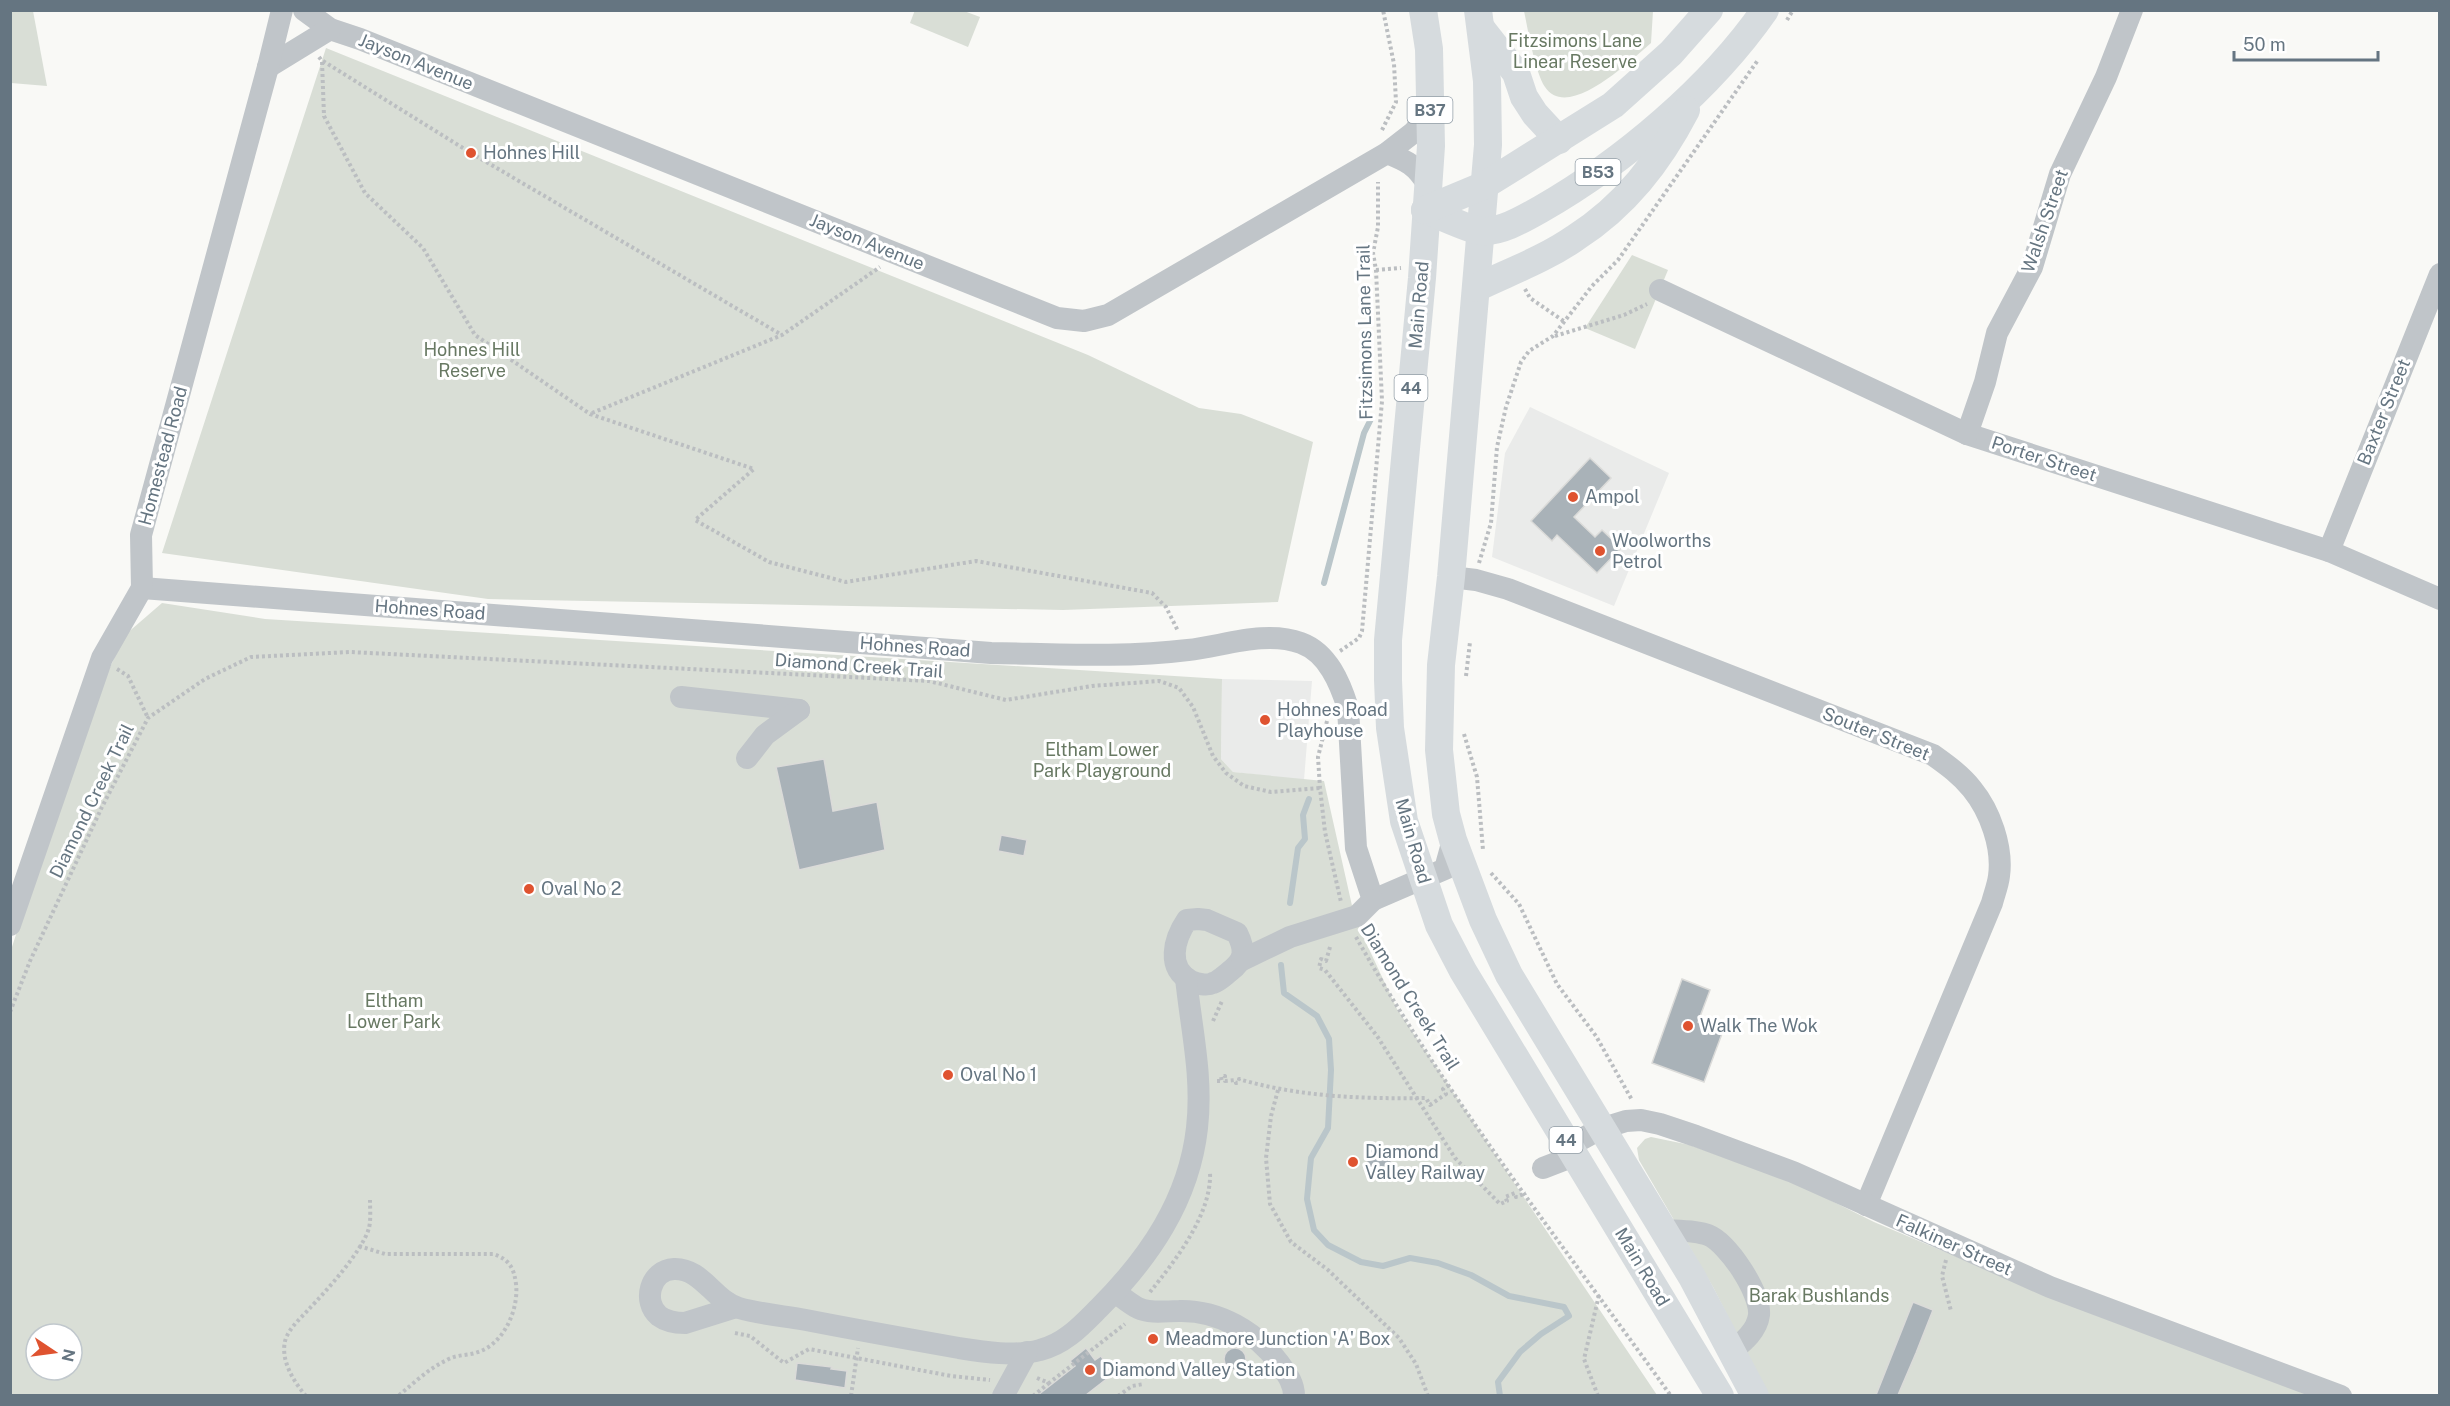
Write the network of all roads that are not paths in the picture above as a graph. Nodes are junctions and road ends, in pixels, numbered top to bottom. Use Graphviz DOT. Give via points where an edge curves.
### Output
graph roads {
  1 [pos="282,10"];
  2 [pos="304,10"];
  3 [pos="1423,10"];
  4 [pos="1709,10"];
  5 [pos="1765,10"];
  6 [pos="2132,10"];
  7 [pos="1480,19"];
  8 [pos="330,30"];
  9 [pos="268,67"];
  10 [pos="1699,87"];
  11 [pos="1430,110"];
  12 [pos="1559,140"];
  13 [pos="1382,156"];
  14 [pos="1485,185"];
  15 [pos="1427,197"];
  16 [pos="1481,231"];
  17 [pos="2439,274"];
  18 [pos="1476,288"];
  19 [pos="1660,290"];
  20 [pos="1967,434"];
  21 [pos="2328,551"];
  22 [pos="1465,573"];
  23 [pos="142,588"];
  24 [pos="2439,598"];
  25 [pos="681,698"];
  26 [pos="747,758"];
  27 [pos="1453,840"];
  28 [pos="1422,880"];
  29 [pos="1373,900"];
  30 [pos="10,925"];
  31 [pos="1237,933"];
  32 [pos="1290,938"];
  33 [pos="1242,960"];
  34 [pos="1186,978"];
  35 [pos="1218,990"];
  36 [pos="1203,1029"];
  37 [pos="1600,1129"];
  38 [pos="1572,1151"];
  39 [pos="1543,1168"];
  40 [pos="1866,1205"];
  41 [pos="1662,1230"];
  42 [pos="1115,1292"];
  43 [pos="736,1307"];
  44 [pos="1690,1345"];
  45 [pos="1732,1351"];
  46 [pos="1027,1352"];
  47 [pos="1008,1387"];
  48 [pos="1294,1395"];
  49 [pos="1720,1395"];
  50 [pos="1755,1395"];
  51 [pos="2341,1395"];
  1 -- 9 [label="street, Homestead Road"];
  2 -- 8 [label="street, Jayson Avenue"];
  3 -- 11 [label="main road, B37" via="1429,49"];
  4 -- 12 [label="main road, B53" via="1635,86"];
  5 -- 10 [label="main road, B53"];
  6 -- 20 [label="street, Walsh Street" via="2106,77 2060,174 2032,267 1997,333"];
  7 -- 12 [label="main road" via="1516,73 1535,114"];
  7 -- 14 [label="main road, Main Road" via="1488,111"];
  8 -- 9 [label="street"];
  8 -- 13 [label="street, Jayson Avenue" via="1057,318 1084,321 1108,315"];
  9 -- 23 [label="street, Homestead Road" via="141,535"];
  10 -- 16 [label="main road, B53" via="1651,133 1585,182 1524,218"];
  10 -- 18 [label="main road" via="1654,165 1628,196 1575,239"];
  11 -- 13 [label="street, Jayson Avenue" via="1414,132"];
  11 -- 15 [label="main road, B37"];
  12 -- 14 [label="main road, B53"];
  13 -- 15 [label="street" via="1407,161 1420,171"];
  14 -- 15 [label="main road, B53"];
  14 -- 16 [label="main road, Main Road / 44"];
  15 -- 16 [label="main road"];
  15 -- 28 [label="main road, Main Road / 44" via="1388,680 1395,775"];
  16 -- 18 [label="main road, Main Road / 44"];
  17 -- 21 [label="street, Baxter Street"];
  18 -- 22 [label="main road, Main Road / 44"];
  19 -- 20 [label="street, Porter Street"];
  20 -- 21 [label="street, Porter Street"];
  21 -- 24 [label="street, Porter Street"];
  22 -- 27 [label="main road, Main Road / 44" via="1441,665 1442,784"];
  22 -- 40 [label="street, Souter Street" via="1933,755 1972,789 1988,816 1998,845 2000,875 1992,903"];
  23 -- 29 [label="street, Hohnes Road" via="991,653 1187,651 1264,638 1287,639 1317,652 1341,686 1348,708 1356,848"];
  23 -- 30 [label="street" via="102,658"];
  25 -- 26 [label="street" via="799,710 765,735"];
  27 -- 28 [label="street" via="1445,869"];
  27 -- 37 [label="main road, Main Road / 44" via="1509,975"];
  28 -- 29 [label="street"];
  28 -- 38 [label="main road, Main Road / 44" via="1463,971"];
  29 -- 32 [label="street" via="1357,916 1352,932"];
  31 -- 32 [label="street" via="1270,941"];
  31 -- 33 [label="street" via="1243,945"];
  31 -- 34 [label="street" via="1207,920 1187,920 1177,934 1174,958"];
  32 -- 33 [label="street"];
  33 -- 35 [label="street"];
  34 -- 35 [label="street"];
  34 -- 36 [label="street"];
  35 -- 36 [label="street" via="1201,1008"];
  36 -- 42 [label="street" via="1198,1066 1199,1105 1190,1169 1158,1237"];
  37 -- 38 [label="street, Falkiner Street"];
  37 -- 40 [label="street, Falkiner Street" via="1641,1120 1660,1124 1734,1148"];
  37 -- 41 [label="main road, Main Road / 44"];
  38 -- 39 [label="street, Falkiner Street"];
  38 -- 44 [label="main road, Main Road / 44"];
  40 -- 51 [label="street, Falkiner Street" via="2050,1287"];
  41 -- 45 [label="main road, Main Road / 44"];
  41 -- 45 [label="street" via="1708,1235 1718,1241 1753,1291 1759,1314 1756,1324"];
  42 -- 46 [label="street" via="1067,1338"];
  42 -- 48 [label="street" via="1137,1308 1207,1315 1251,1334 1266,1346 1288,1375"];
  43 -- 46 [label="street" via="958,1348"];
  44 -- 45 [label="main road" via="1716,1352"];
  44 -- 49 [label="main road, Main Road / 44"];
  45 -- 50 [label="main road, Main Road / 44"];
  46 -- 47 [label="street"];
}
